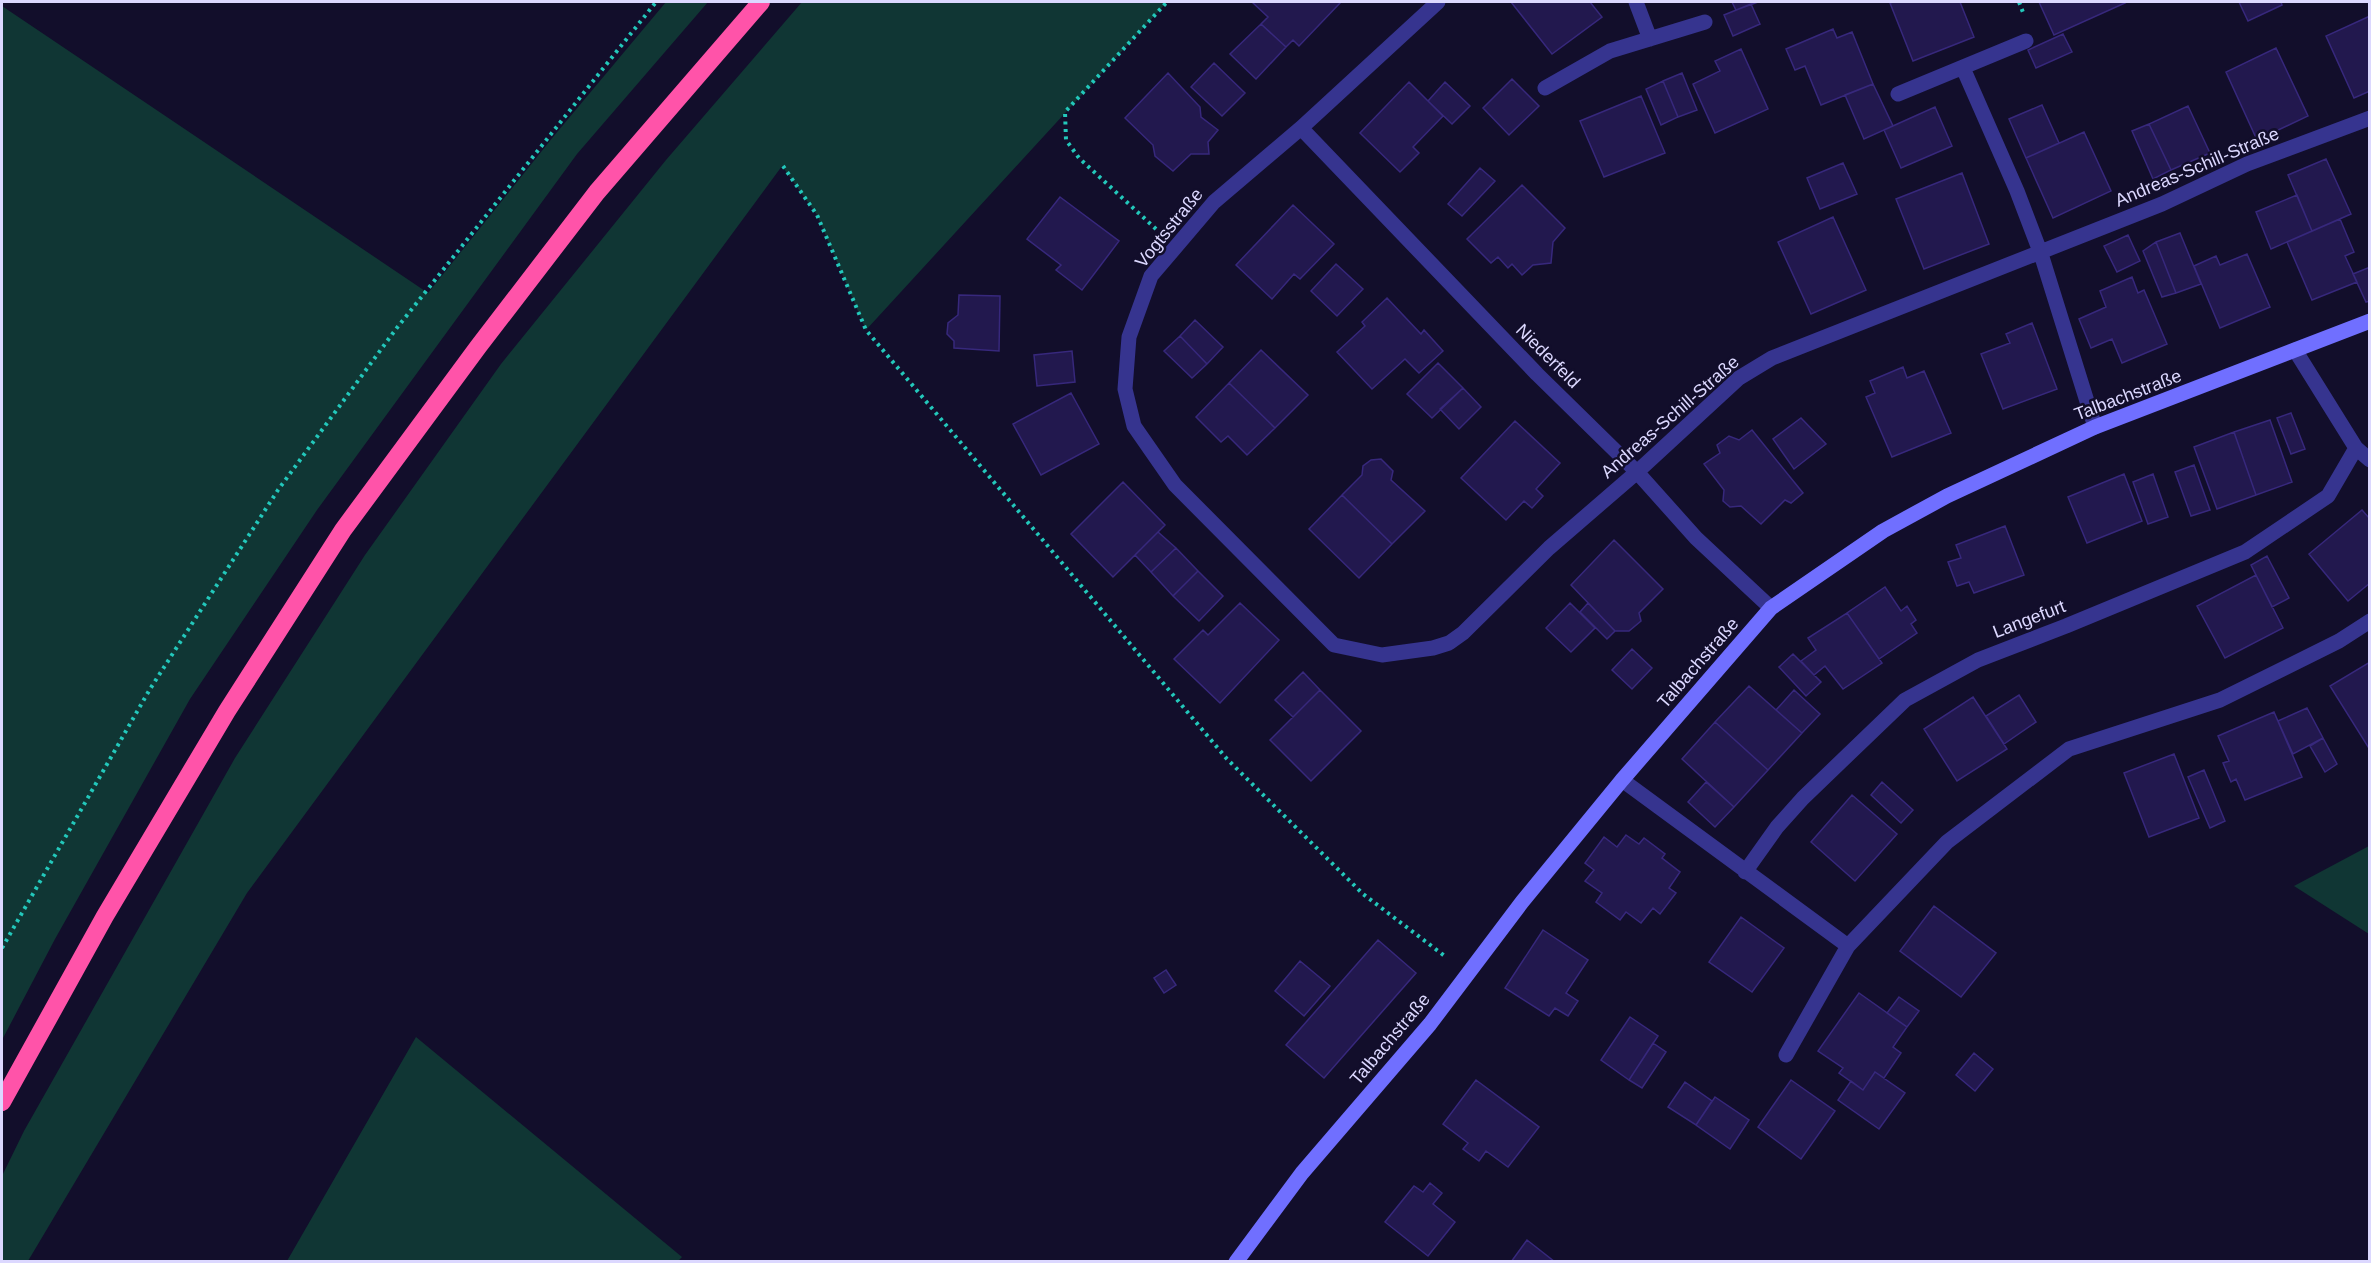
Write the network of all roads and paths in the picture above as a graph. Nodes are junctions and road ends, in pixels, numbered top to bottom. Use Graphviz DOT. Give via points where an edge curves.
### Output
graph roads {
  1 [pos="656,2"];
  2 [pos="761,2"];
  3 [pos="1167,2"];
  4 [pos="1438,2"];
  5 [pos="1636,2"];
  6 [pos="1705,22"];
  7 [pos="1650,39"];
  8 [pos="2026,41"];
  9 [pos="1963,68"];
  10 [pos="1545,88"];
  11 [pos="1898,94"];
  12 [pos="2370,118"];
  13 [pos="1301,128"];
  14 [pos="783,166"];
  15 [pos="1176,247"];
  16 [pos="2041,254"];
  17 [pos="2370,321"];
  18 [pos="2295,350"];
  19 [pos="2095,427"];
  20 [pos="2356,448"];
  21 [pos="2370,460"];
  22 [pos="1637,472"];
  23 [pos="1771,608"];
  24 [pos="2370,621"];
  25 [pos="1434,648"];
  26 [pos="1622,780"];
  27 [pos="1745,872"];
  28 [pos="1848,946"];
  29 [pos="2,948"];
  30 [pos="1468,974"];
  31 [pos="1786,1055"];
  32 [pos="2,1102"];
  33 [pos="1236,1262"];
  1 -- 29 [label="path" via="396,329 278,490 150,689"];
  2 -- 32 [label="highway" via="597,192 343,530 227,711 111,905"];
  3 -- 15 [label="path" via="1065,112 1066,140 1079,158"];
  4 -- 13 [label="street, Vogtsstraße"];
  5 -- 7 [label="street"];
  6 -- 7 [label="street"];
  7 -- 10 [label="street" via="1610,51"];
  8 -- 9 [label="street"];
  9 -- 11 [label="street"];
  9 -- 16 [label="street"];
  12 -- 16 [label="street, Andreas-Schill-Straße" via="2247,164"];
  13 -- 15 [label="street, Vogtsstraße" via="1214,202"];
  13 -- 22 [label="street, Niederfeld" via="1537,374"];
  14 -- 30 [label="path" via="817,215 866,330 1211,741 1363,894"];
  15 -- 25 [label="street, Vogtsstraße" via="1151,276 1129,337 1125,389 1134,426 1175,485 1334,645 1382,655"];
  16 -- 19 [label="street"];
  16 -- 22 [label="street, Andreas-Schill-Straße" via="1772,358 1739,378"];
  17 -- 18 [label="street, Talbachstraße"];
  18 -- 19 [label="street, Talbachstraße"];
  18 -- 20 [label="street"];
  19 -- 23 [label="street, Talbachstraße" via="1947,496 1883,531"];
  20 -- 21 [label="street"];
  20 -- 27 [label="street, Langefurt" via="2328,496 2245,552 1978,660 1905,700 1803,798"];
  22 -- 23 [label="street, Niederfeld" via="1696,538"];
  22 -- 25 [label="street, Andreas-Schill-Straße" via="1549,548 1463,633"];
  23 -- 26 [label="street, Talbachstraße"];
  24 -- 28 [label="street" via="2339,641 2220,700 2069,749 1947,842"];
  26 -- 27 [label="street"];
  26 -- 30 [label="street, Talbachstraße"];
  27 -- 28 [label="street"];
  28 -- 31 [label="street"];
  30 -- 33 [label="street, Talbachstraße" via="1302,1173"];
}
